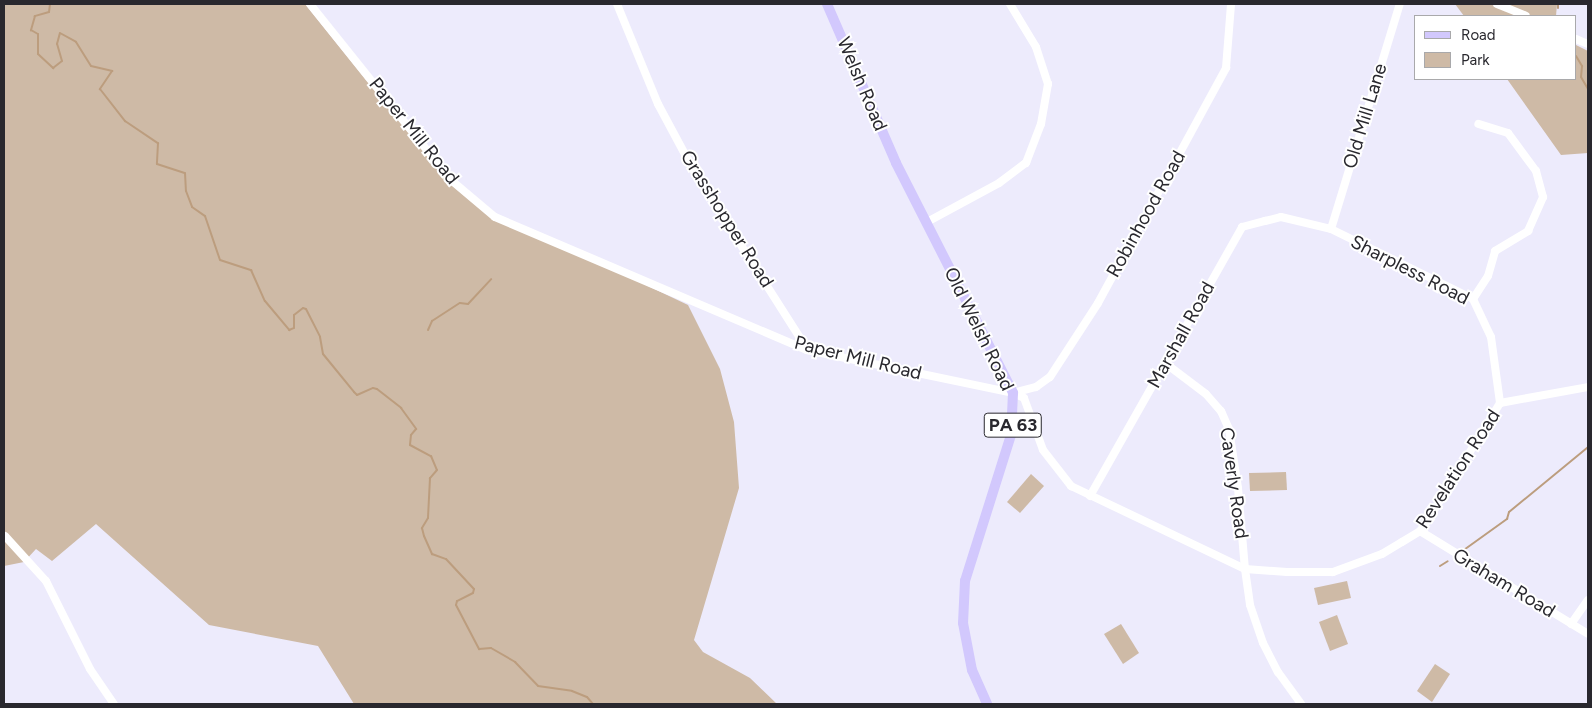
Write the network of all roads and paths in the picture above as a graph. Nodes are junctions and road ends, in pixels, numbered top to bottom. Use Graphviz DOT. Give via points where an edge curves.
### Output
graph roads {
  1 [pos="310,4"];
  2 [pos="617,4"];
  3 [pos="827,4"];
  4 [pos="1010,4"];
  5 [pos="1231,4"];
  6 [pos="1400,4"];
  7 [pos="1497,4"];
  8 [pos="1524,15"];
  9 [pos="1478,124"];
  10 [pos="896,164"];
  11 [pos="1302,220"];
  12 [pos="927,222"];
  13 [pos="1331,229"];
  14 [pos="1473,299"];
  15 [pos="807,350"];
  16 [pos="1165,363"];
  17 [pos="1588,387"];
  18 [pos="1013,393"];
  19 [pos="1500,404"];
  20 [pos="1090,496"];
  21 [pos="1420,532"];
  22 [pos="5,536"];
  23 [pos="1245,569"];
  24 [pos="1588,600"];
  25 [pos="1572,624"];
  26 [pos="1588,634"];
  27 [pos="114,704"];
  28 [pos="987,704"];
  29 [pos="1301,704"];
  1 -- 15 [label="street, Paper Mill Road" via="451,180 495,217"];
  2 -- 15 [label="street, Grasshopper Road" via="658,104 695,174 786,311"];
  3 -- 10 [label="main road, Welsh Road / PA 63"];
  4 -- 12 [label="street" via="1036,47 1048,84 1041,124 1026,163 999,183"];
  5 -- 18 [label="street, Robinhood Road" via="1226,68 1098,303 1050,377 1036,387"];
  6 -- 13 [label="street, Old Mill Lane"];
  7 -- 8 [label="street"];
  9 -- 14 [label="street" via="1508,133 1536,170 1544,196 1528,232 1495,251 1488,276"];
  10 -- 12 [label="main road, Old Welsh Road / PA 63"];
  11 -- 13 [label="street, Sharpless Road"];
  11 -- 16 [label="street, Marshall Road" via="1282,217 1242,227"];
  12 -- 18 [label="main road, Old Welsh Road / PA 63"];
  13 -- 14 [label="street, Sharpless Road"];
  14 -- 19 [label="street, Sharpless Road" via="1491,337"];
  15 -- 18 [label="street, Paper Mill Road"];
  16 -- 20 [label="street, Marshall Road"];
  16 -- 23 [label="street, Caverly Road" via="1206,394 1221,411 1229,429"];
  17 -- 19 [label="street, Revelation Road"];
  18 -- 20 [label="street" via="1024,398 1043,450 1071,486"];
  18 -- 28 [label="main road, Old Welsh Road / PA 63" via="1011,435 965,581 963,623 972,670"];
  19 -- 21 [label="street, Revelation Road"];
  20 -- 23 [label="street"];
  21 -- 23 [label="street, Revelation Road" via="1382,554 1333,572"];
  21 -- 25 [label="street, Graham Road"];
  22 -- 27 [label="street" via="46,581 90,669"];
  23 -- 29 [label="street" via="1250,605 1263,643 1278,672"];
  24 -- 25 [label="street"];
  25 -- 26 [label="street, Graham Road"];
}
